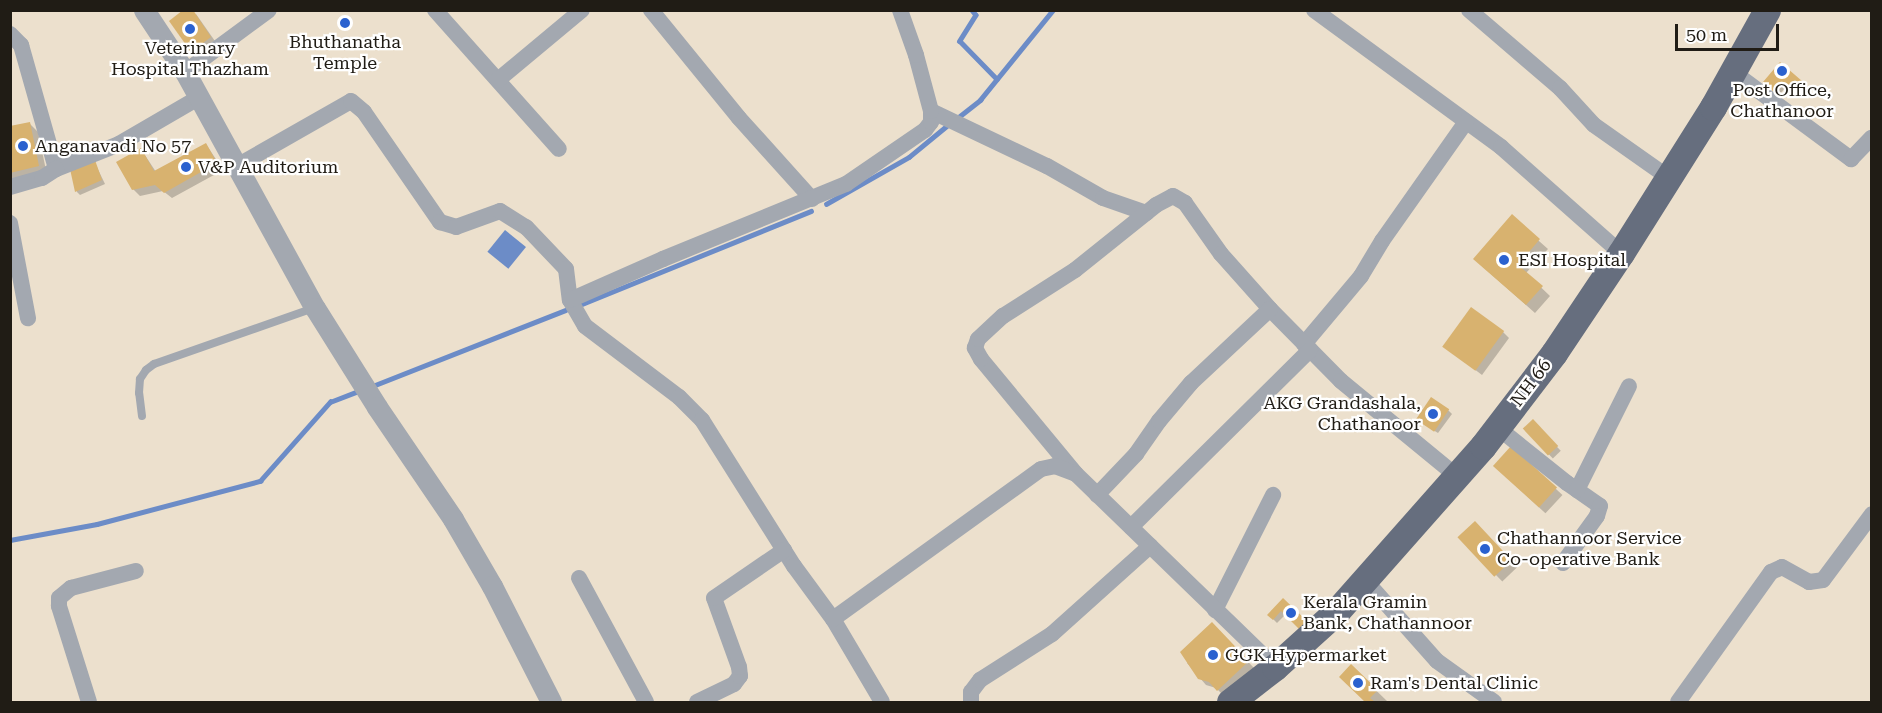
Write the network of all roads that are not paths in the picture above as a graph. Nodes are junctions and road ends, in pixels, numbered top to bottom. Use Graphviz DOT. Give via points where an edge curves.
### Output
graph roads {
  1 [pos="144,10"];
  2 [pos="269,10"];
  3 [pos="435,10"];
  4 [pos="582,10"];
  5 [pos="651,10"];
  6 [pos="900,10"];
  7 [pos="1314,10"];
  8 [pos="1469,10"];
  9 [pos="1767,10"];
  10 [pos="10,34"];
  11 [pos="185,72"];
  12 [pos="1733,72"];
  13 [pos="498,80"];
  14 [pos="198,98"];
  15 [pos="931,111"];
  16 [pos="1466,122"];
  17 [pos="1872,137"];
  18 [pos="559,149"];
  19 [pos="237,166"];
  20 [pos="56,169"];
  21 [pos="1669,178"];
  22 [pos="10,187"];
  23 [pos="812,198"];
  24 [pos="1146,213"];
  25 [pos="10,224"];
  26 [pos="1621,253"];
  27 [pos="570,300"];
  28 [pos="315,308"];
  29 [pos="1270,309"];
  30 [pos="28,318"];
  31 [pos="1307,347"];
  32 [pos="1629,386"];
  33 [pos="142,416"];
  34 [pos="1497,427"];
  35 [pos="1076,474"];
  36 [pos="1458,477"];
  37 [pos="1577,490"];
  38 [pos="1097,495"];
  39 [pos="1273,495"];
  40 [pos="1872,514"];
  41 [pos="1131,527"];
  42 [pos="1150,546"];
  43 [pos="784,550"];
  44 [pos="1563,562"];
  45 [pos="136,571"];
  46 [pos="579,578"];
  47 [pos="1365,580"];
  48 [pos="1215,610"];
  49 [pos="832,619"];
  50 [pos="1275,667"];
  51 [pos="89,702"];
  52 [pos="551,702"];
  53 [pos="646,702"];
  54 [pos="697,702"];
  55 [pos="882,702"];
  56 [pos="971,702"];
  57 [pos="1230,702"];
  58 [pos="1494,702"];
  59 [pos="1678,702"];
  1 -- 11 [label="street"];
  2 -- 11 [label="street"];
  3 -- 13 [label="street"];
  4 -- 13 [label="street"];
  5 -- 23 [label="street" via="739,118"];
  6 -- 15 [label="street"];
  7 -- 16 [label="street"];
  8 -- 21 [label="street" via="1560,88 1594,125"];
  9 -- 12 [label="highway, NH 66"];
  10 -- 20 [label="street" via="21,45"];
  11 -- 14 [label="street"];
  12 -- 17 [label="street" via="1851,159"];
  12 -- 21 [label="highway, NH 66"];
  13 -- 18 [label="street"];
  14 -- 19 [label="street"];
  14 -- 20 [label="street" via="118,144"];
  15 -- 23 [label="street" via="930,126 899,150 846,184"];
  15 -- 24 [label="street" via="1047,166 1103,198"];
  16 -- 26 [label="street" via="1501,147"];
  16 -- 31 [label="street" via="1361,276"];
  19 -- 27 [label="street" via="351,101 360,107 440,222 456,227 500,211 507,213 560,261 568,276"];
  19 -- 28 [label="street"];
  20 -- 22 [label="street" via="42,178"];
  21 -- 26 [label="highway, NH 66"];
  23 -- 27 [label="street"];
  24 -- 29 [label="street" via="1166,198 1179,197 1221,254"];
  24 -- 35 [label="street" via="1075,270 985,330 975,348"];
  25 -- 30 [label="street"];
  26 -- 34 [label="highway, NH 66" via="1554,353"];
  27 -- 43 [label="street" via="585,326 679,397 702,420"];
  28 -- 33 [label="lane" via="154,364 141,379"];
  28 -- 52 [label="street" via="453,519"];
  29 -- 31 [label="street"];
  29 -- 38 [label="street" via="1191,383 1136,454"];
  31 -- 36 [label="street" via="1341,381"];
  31 -- 41 [label="street"];
  32 -- 37 [label="street"];
  34 -- 36 [label="highway, NH 66"];
  34 -- 37 [label="street"];
  35 -- 38 [label="street"];
  35 -- 49 [label="street" via="1059,466 1041,469"];
  36 -- 47 [label="highway, NH 66"];
  37 -- 44 [label="street" via="1600,506 1600,510"];
  38 -- 41 [label="street"];
  39 -- 48 [label="street"];
  40 -- 59 [label="street" via="1823,580 1809,582 1782,567 1771,572"];
  41 -- 42 [label="street"];
  42 -- 48 [label="street"];
  42 -- 56 [label="street" via="1052,634 975,685"];
  43 -- 49 [label="street"];
  43 -- 54 [label="street" via="714,598 740,676 734,684"];
  45 -- 51 [label="street" via="71,588 59,598"];
  46 -- 53 [label="street"];
  47 -- 50 [label="highway, NH 66"];
  47 -- 58 [label="street" via="1437,661"];
  48 -- 50 [label="street"];
  49 -- 55 [label="street"];
  50 -- 57 [label="highway, NH 66"];
}
